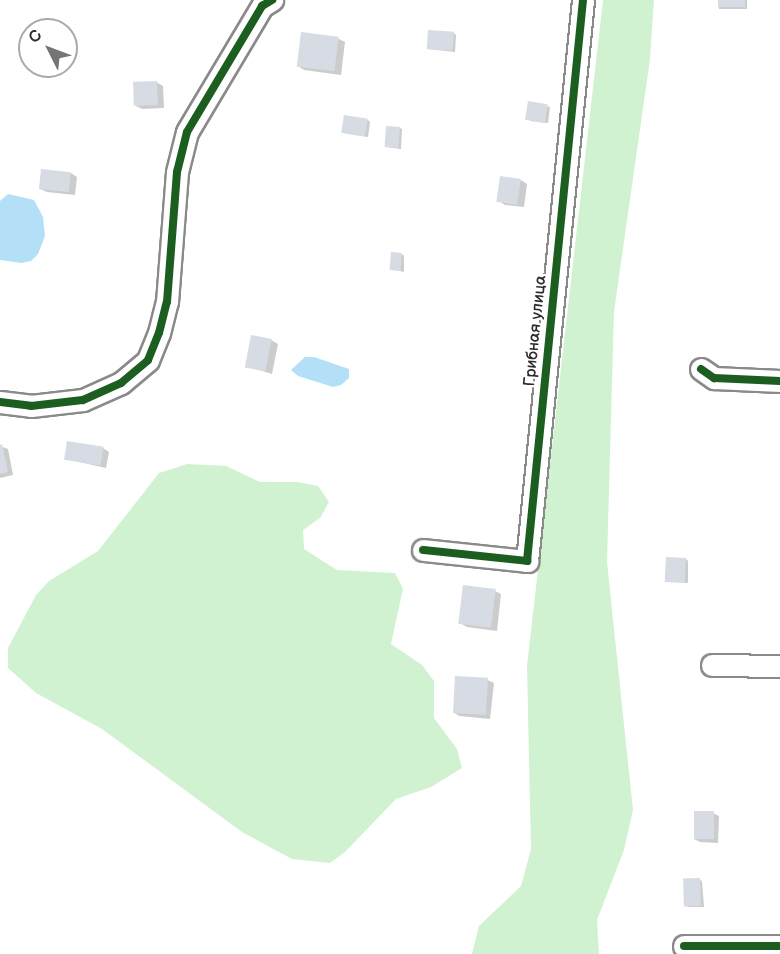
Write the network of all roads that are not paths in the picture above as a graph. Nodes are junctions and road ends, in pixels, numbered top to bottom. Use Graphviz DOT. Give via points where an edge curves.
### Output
graph roads {
  1 [pos="272,0"];
  2 [pos="583,0"];
  3 [pos="700,369"];
  4 [pos="780,381"];
  5 [pos="0,402"];
  6 [pos="423,550"];
  7 [pos="712,665"];
  8 [pos="780,666"];
  9 [pos="684,946"];
  10 [pos="780,946"];
  1 -- 5 [label="street" via="262,6 187,132 177,172 167,302 148,360 121,383 83,400 31,406"];
  2 -- 6 [label="street, Грибная улица" via="527,561"];
  3 -- 4 [label="street" via="714,378"];
  7 -- 8 [label="street"];
  9 -- 10 [label="street"];
}
